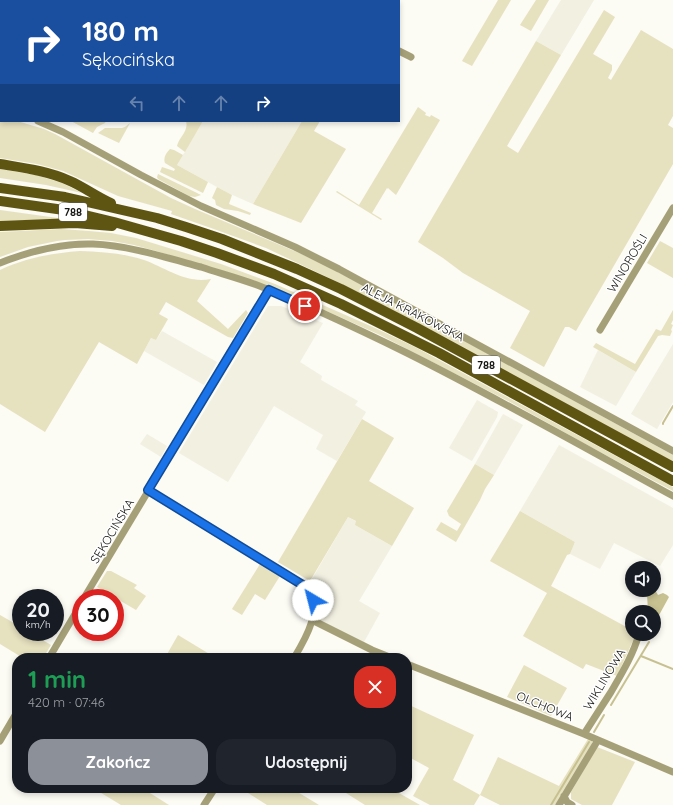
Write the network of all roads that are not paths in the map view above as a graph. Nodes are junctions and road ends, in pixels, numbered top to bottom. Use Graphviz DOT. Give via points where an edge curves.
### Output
graph roads {
  1 [pos="400,51"];
  2 [pos="411,57"];
  3 [pos="40,122"];
  4 [pos="0,164"];
  5 [pos="0,188"];
  6 [pos="0,201"];
  7 [pos="673,208"];
  8 [pos="128,211"];
  9 [pos="0,226"];
  10 [pos="144,230"];
  11 [pos="0,263"];
  12 [pos="269,290"];
  13 [pos="600,330"];
  14 [pos="673,451"];
  15 [pos="673,467"];
  16 [pos="673,480"];
  17 [pos="148,490"];
  18 [pos="673,496"];
  19 [pos="89,589"];
  20 [pos="72,619"];
  21 [pos="312,620"];
  22 [pos="637,641"];
  23 [pos="52,653"];
  24 [pos="296,653"];
  25 [pos="381,653"];
  26 [pos="412,666"];
  27 [pos="12,721"];
  28 [pos="584,734"];
  29 [pos="598,740"];
  30 [pos="0,741"];
  31 [pos="673,772"];
  32 [pos="212,793"];
  33 [pos="564,796"];
  34 [pos="204,805"];
  35 [pos="559,805"];
  36 [pos="572,805"];
  1 -- 2 [label="street"];
  3 -- 14 [label="street" via="201,206 339,269"];
  4 -- 8 [label="main road" via="53,174"];
  5 -- 8 [label="main road, 788" via="65,197"];
  6 -- 10 [label="main road, 788" via="64,210"];
  7 -- 13 [label="street, WINOROŚLI"];
  8 -- 15 [label="main road, ALEJA KRAKOWSKA / 788" via="222,239 341,289 430,334"];
  9 -- 10 [label="main road" via="75,223"];
  10 -- 16 [label="main road, ALEJA KRAKOWSKA / 788" via="274,274 341,304 439,353"];
  11 -- 12 [label="street" via="52,247 106,245 188,264"];
  12 -- 17 [label="street, SĘKOCIŃSKA"];
  12 -- 18 [label="street" via="370,334 456,377"];
  17 -- 19 [label="street, SĘKOCIŃSKA"];
  17 -- 21 [label="street" via="306,587 312,597"];
  20 -- 23 [label="street"];
  21 -- 24 [label="street"];
  21 -- 25 [label="street"];
  22 -- 28 [label="street, WIKLINOWA" via="625,670"];
  26 -- 28 [label="street, OLCHOWA"];
  27 -- 30 [label="street"];
  28 -- 29 [label="street, OLCHOWA"];
  29 -- 31 [label="street, OLCHOWA"];
  29 -- 33 [label="street"];
  32 -- 34 [label="street"];
  33 -- 35 [label="street"];
  33 -- 36 [label="street"];
}
